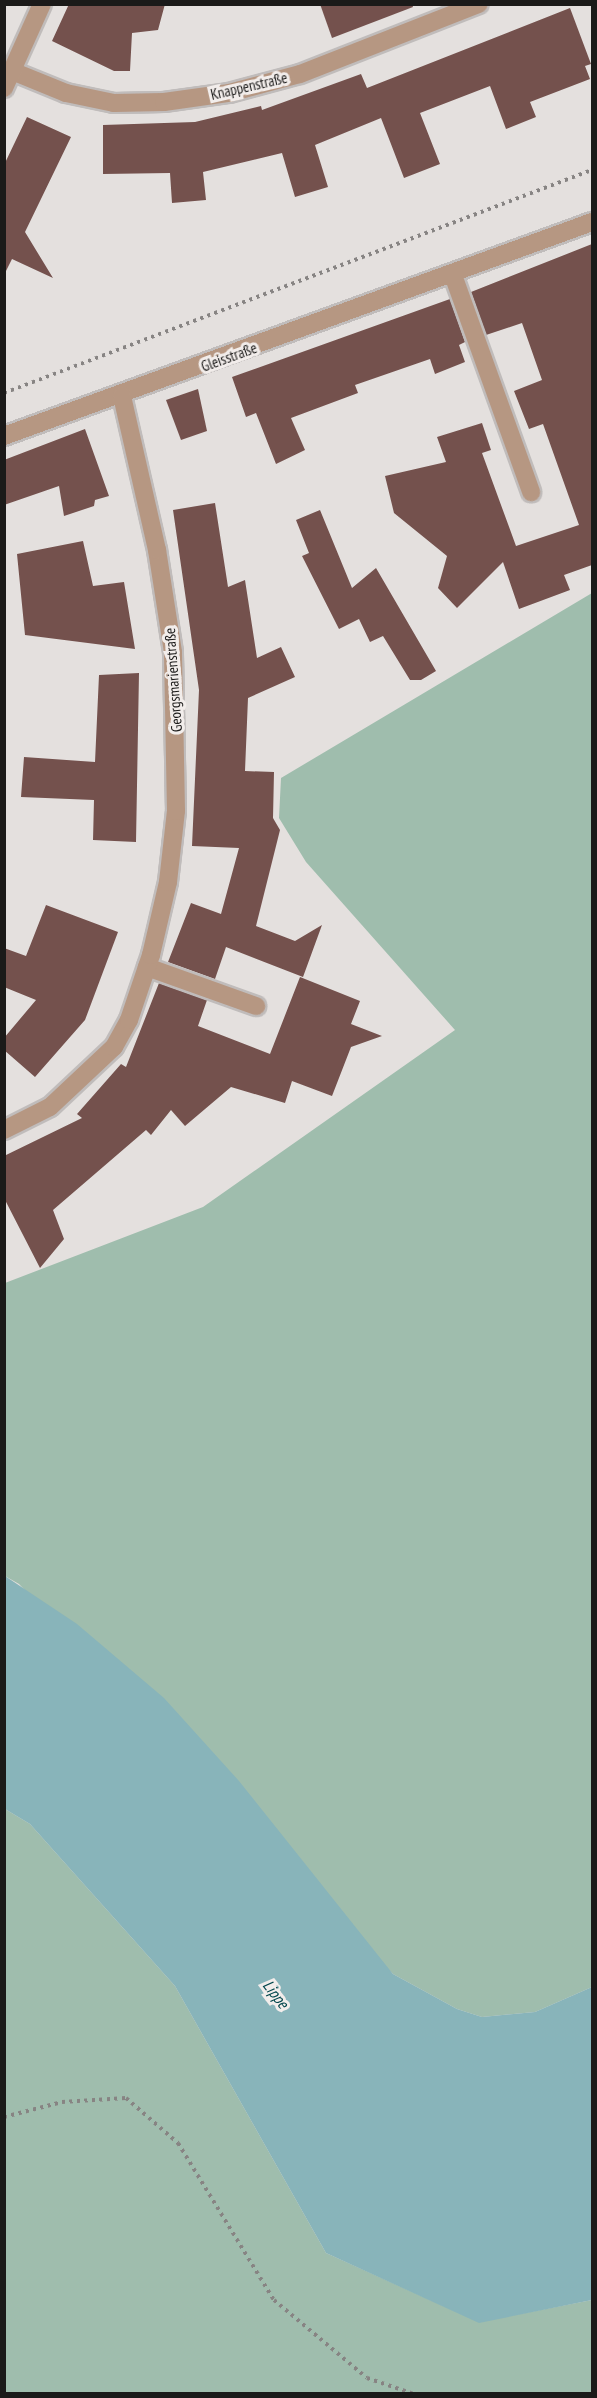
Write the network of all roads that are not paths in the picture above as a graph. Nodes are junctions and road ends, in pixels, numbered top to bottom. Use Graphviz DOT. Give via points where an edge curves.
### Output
graph roads {
  1 [pos="42,4"];
  2 [pos="479,4"];
  3 [pos="8,80"];
  4 [pos="592,222"];
  5 [pos="453,274"];
  6 [pos="122,396"];
  7 [pos="4,436"];
  8 [pos="531,492"];
  9 [pos="147,967"];
  10 [pos="256,1006"];
  11 [pos="4,1130"];
  1 -- 3 [label="street"];
  2 -- 3 [label="street, Knappenstraße" via="300,74 218,94 164,102 114,103"];
  4 -- 5 [label="street, Gleisstraße"];
  5 -- 6 [label="street, Gleisstraße"];
  5 -- 8 [label="street"];
  6 -- 7 [label="street, Gleisstraße"];
  6 -- 9 [label="street, Georgsmarienstraße" via="157,550 173,652 176,718 176,811 168,882"];
  9 -- 10 [label="street"];
  9 -- 11 [label="street, Georgsmarienstraße" via="129,1020 114,1047 50,1107"];
}
